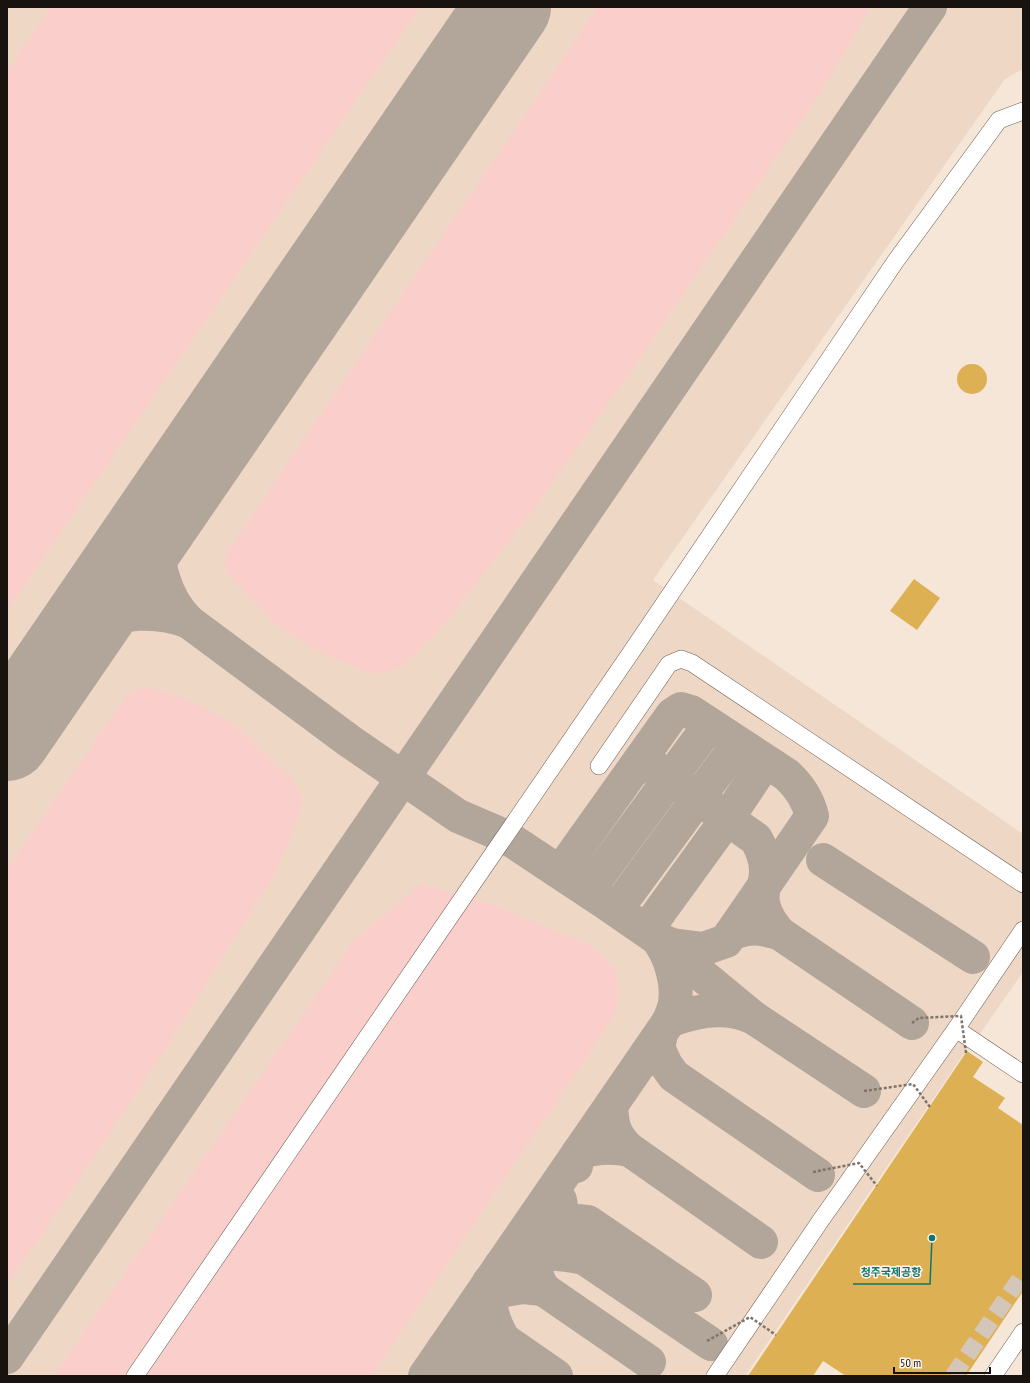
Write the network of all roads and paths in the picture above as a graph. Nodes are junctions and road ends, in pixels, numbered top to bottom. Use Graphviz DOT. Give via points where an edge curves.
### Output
graph roads {
  1 [pos="1023,111"];
  2 [pos="599,766"];
  3 [pos="1023,884"];
  4 [pos="1023,930"];
  5 [pos="912,1023"];
  6 [pos="956,1029"];
  7 [pos="966,1053"];
  8 [pos="1023,1074"];
  9 [pos="864,1091"];
  10 [pos="930,1107"];
  11 [pos="813,1172"];
  12 [pos="876,1186"];
  13 [pos="1023,1332"];
  14 [pos="776,1335"];
  15 [pos="707,1341"];
  16 [pos="135,1376"];
  17 [pos="715,1376"];
  18 [pos="993,1376"];
  1 -- 16 [label="street" via="999,120 895,262"];
  2 -- 3 [label="street" via="669,664 681,659 692,663"];
  4 -- 6 [label="street"];
  5 -- 7 [label="path, bridge" via="919,1018 961,1016"];
  6 -- 8 [label="street"];
  6 -- 17 [label="street"];
  9 -- 10 [label="path, bridge" via="913,1084"];
  11 -- 12 [label="path, bridge" via="859,1163"];
  13 -- 18 [label="street"];
  14 -- 15 [label="path, bridge" via="750,1317"];
}
